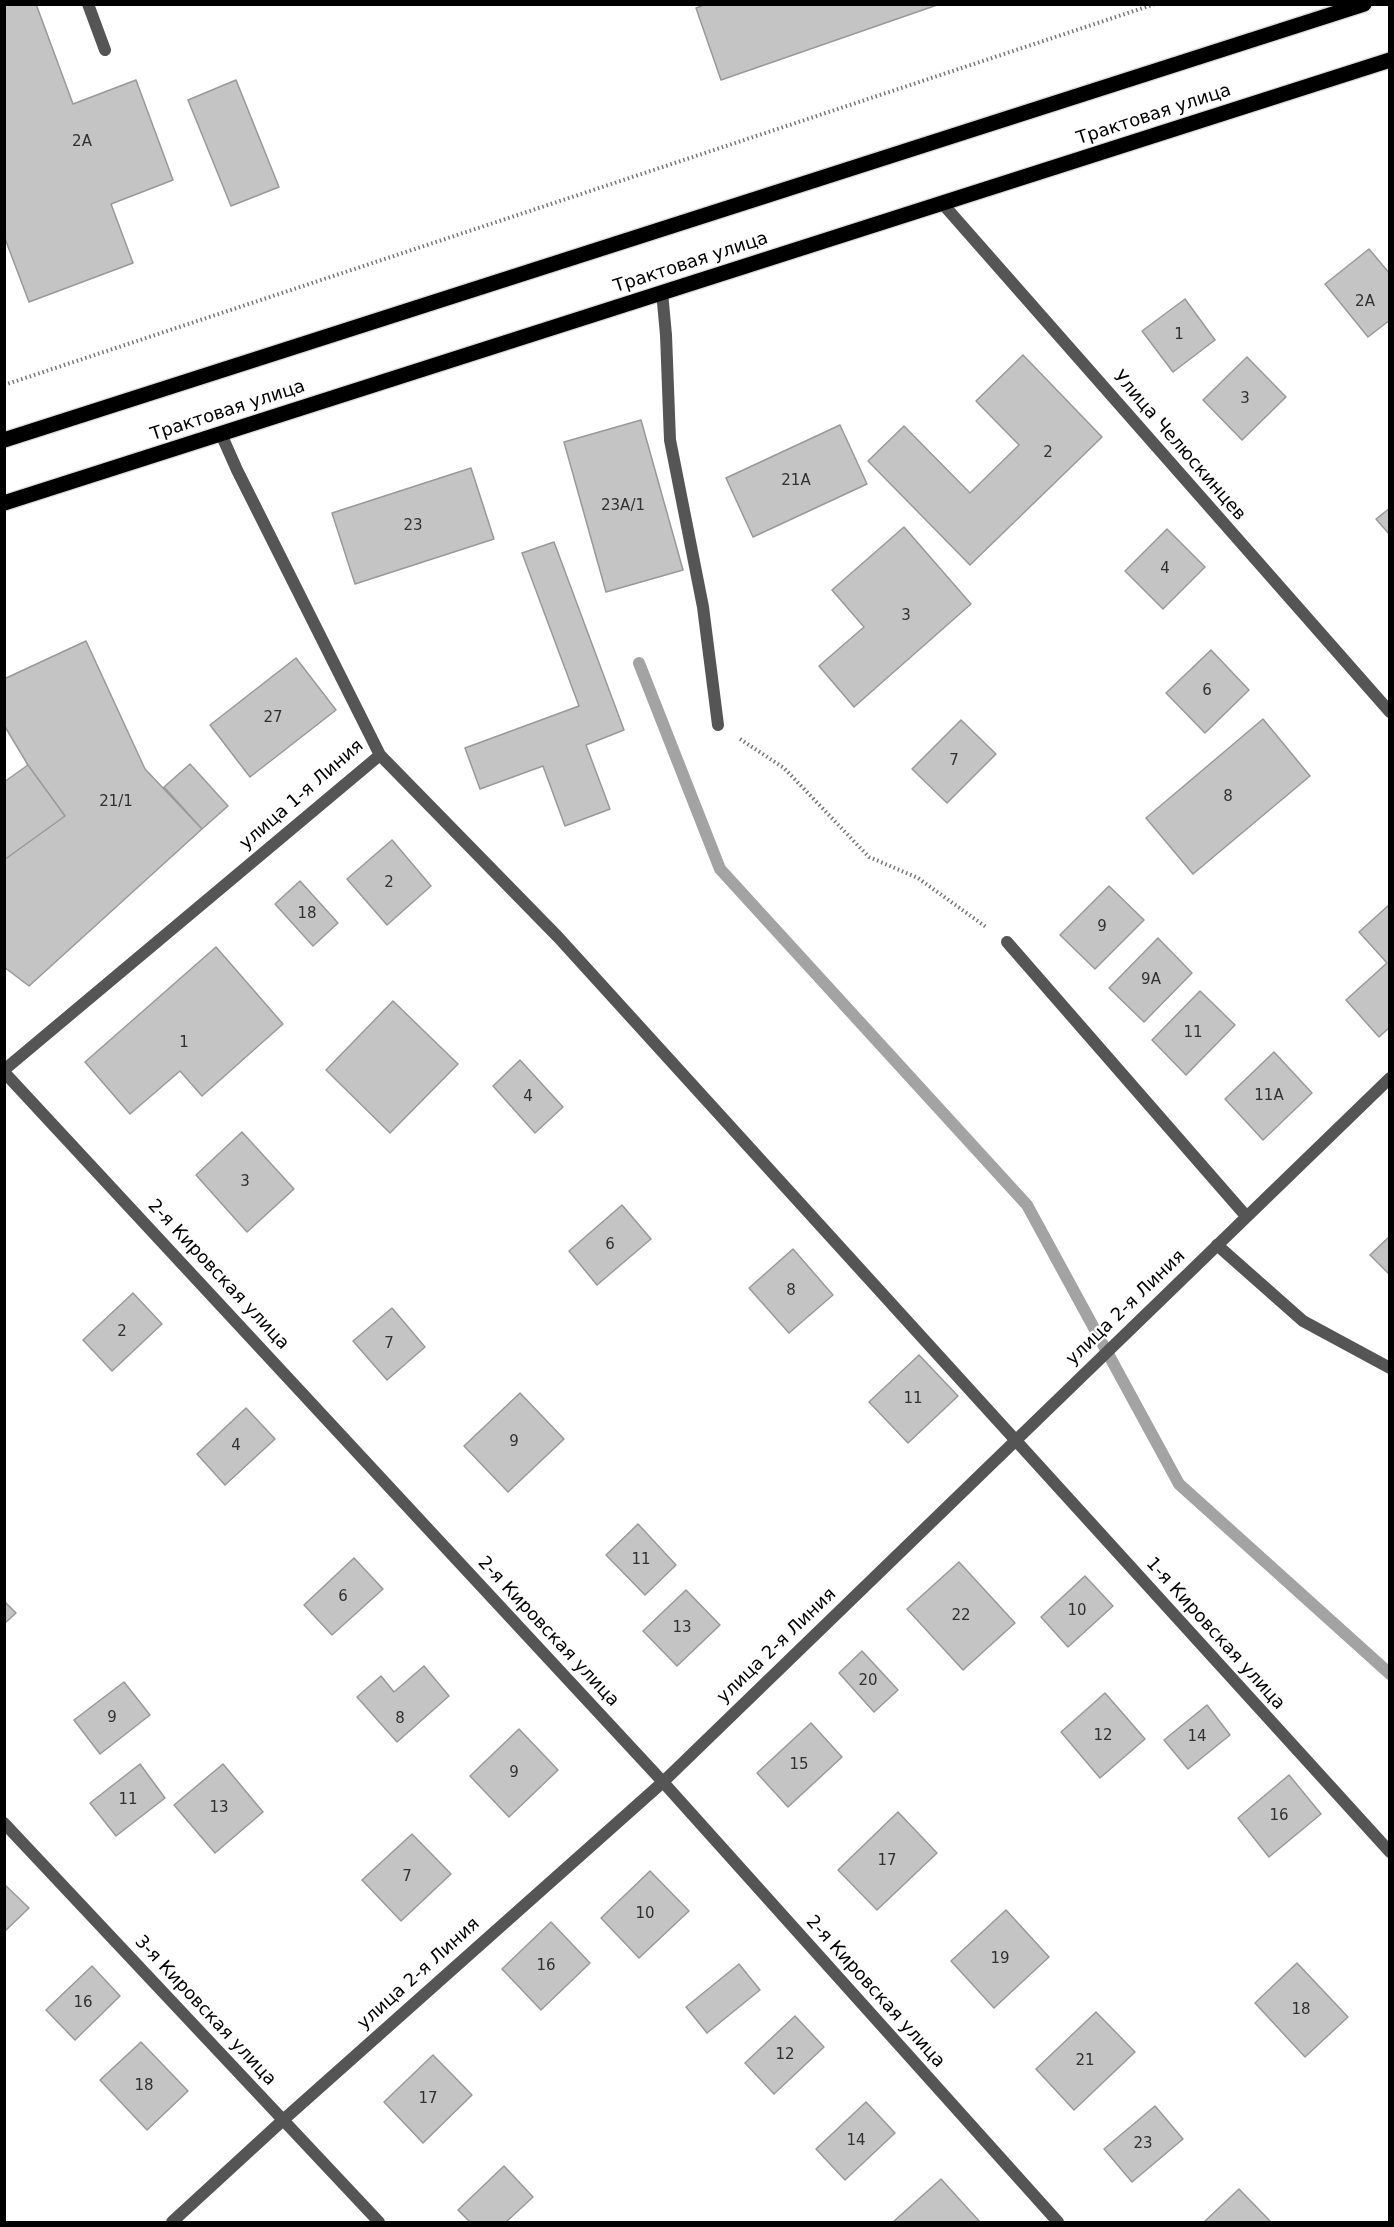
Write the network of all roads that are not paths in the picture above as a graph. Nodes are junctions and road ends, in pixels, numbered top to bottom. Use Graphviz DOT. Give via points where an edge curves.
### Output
graph roads {
  1 [pos="88,4"];
  2 [pos="1364,4"];
  3 [pos="105,50"];
  4 [pos="1389,60"];
  5 [pos="942,203"];
  6 [pos="662,292"];
  7 [pos="221,434"];
  8 [pos="4,441"];
  9 [pos="4,503"];
  10 [pos="1389,712"];
  11 [pos="718,725"];
  12 [pos="380,755"];
  13 [pos="1006,942"];
  14 [pos="4,1071"];
  15 [pos="1389,1078"];
  16 [pos="1246,1216"];
  17 [pos="1217,1245"];
  18 [pos="1389,1368"];
  19 [pos="1014,1441"];
  20 [pos="663,1782"];
  21 [pos="4,1823"];
  22 [pos="1389,1852"];
  23 [pos="282,2121"];
  24 [pos="172,2223"];
  25 [pos="379,2223"];
  26 [pos="1058,2223"];
  1 -- 3 [label="street"];
  2 -- 8 [label="main road"];
  4 -- 5 [label="main road, Трактовая улица"];
  5 -- 6 [label="main road, Трактовая улица"];
  5 -- 10 [label="street, Улица Челюскинцев"];
  6 -- 7 [label="main road, Трактовая улица"];
  6 -- 11 [label="street" via="670,440 703,607"];
  7 -- 9 [label="main road, Трактовая улица"];
  7 -- 12 [label="street, улица 1-я Линия"];
  12 -- 14 [label="street, улица 1-я Линия"];
  12 -- 19 [label="street, 1-я Кировская улица" via="558,937"];
  13 -- 16 [label="street"];
  14 -- 20 [label="street, 2-я Кировская улица"];
  15 -- 16 [label="street, улица 2-я Линия"];
  16 -- 17 [label="street, улица 2-я Линия"];
  17 -- 18 [label="street" via="1303,1321"];
  17 -- 19 [label="street, улица 2-я Линия"];
  19 -- 20 [label="street, улица 2-я Линия"];
  19 -- 22 [label="street, 1-я Кировская улица"];
  20 -- 23 [label="street, улица 2-я Линия"];
  20 -- 26 [label="street, 2-я Кировская улица"];
  21 -- 23 [label="street, 3-я Кировская улица"];
  23 -- 24 [label="street, улица 2-я Линия"];
  23 -- 25 [label="street, 3-я Кировская улица"];
}
